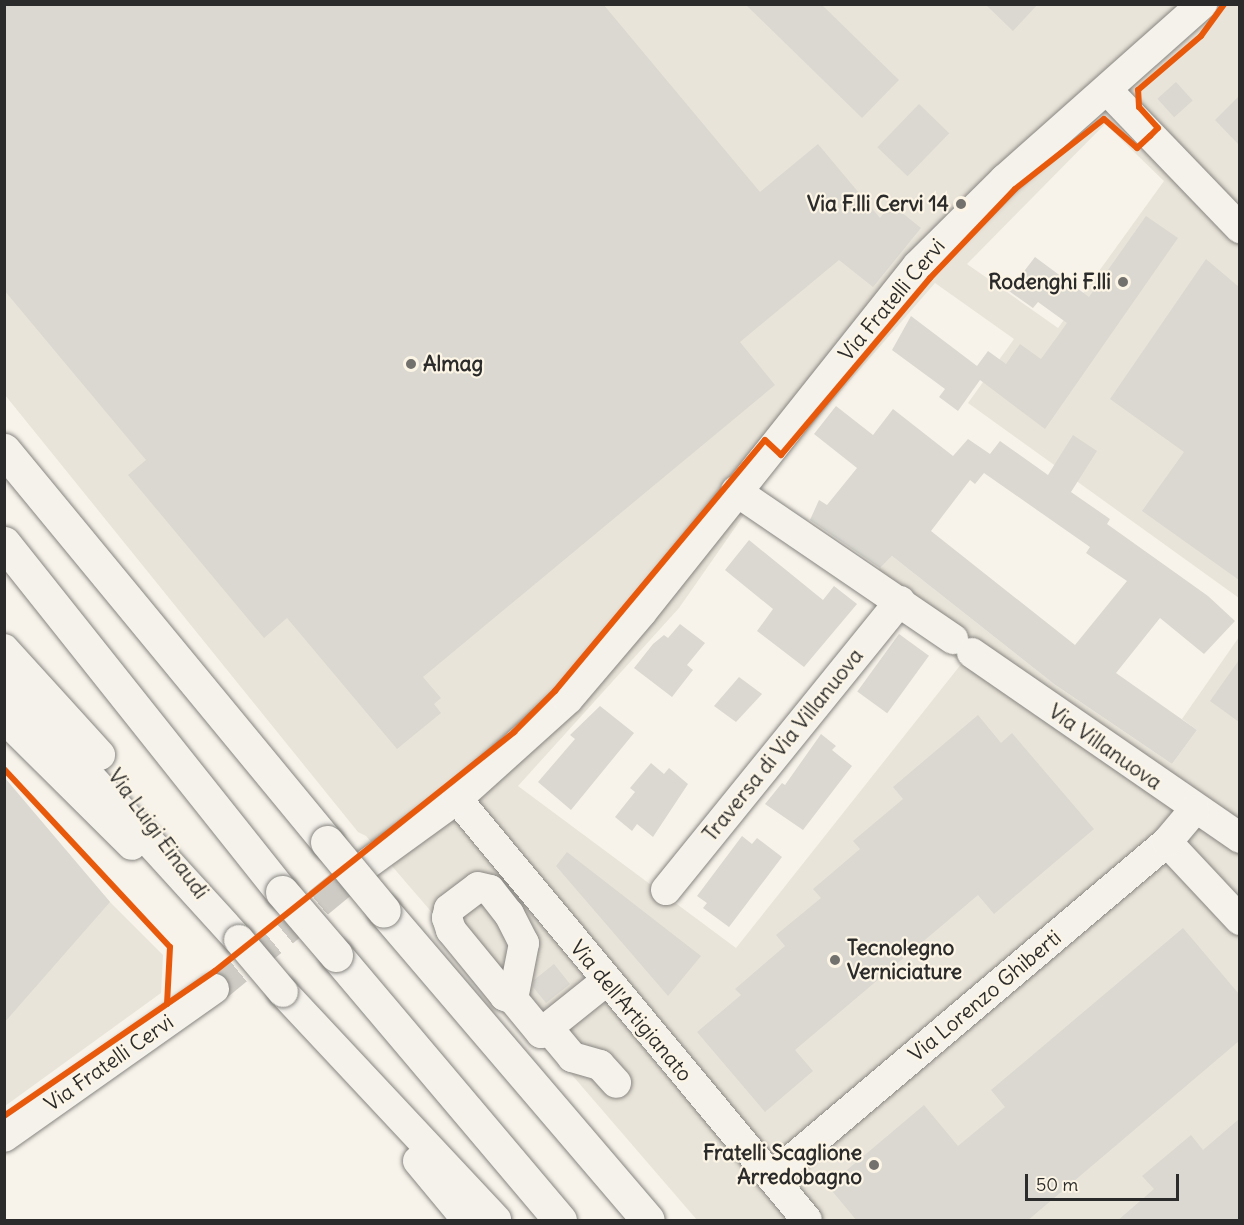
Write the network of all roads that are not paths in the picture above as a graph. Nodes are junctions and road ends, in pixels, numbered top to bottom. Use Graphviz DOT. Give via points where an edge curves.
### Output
graph roads {
  1 [pos="1202,4"];
  2 [pos="1107,90"];
  3 [pos="1239,228"];
  4 [pos="4,450"];
  5 [pos="736,491"];
  6 [pos="4,543"];
  7 [pos="900,601"];
  8 [pos="4,649"];
  9 [pos="4,682"];
  10 [pos="4,718"];
  11 [pos="457,799"];
  12 [pos="1194,810"];
  13 [pos="1239,838"];
  14 [pos="1167,842"];
  15 [pos="356,872"];
  16 [pos="666,890"];
  17 [pos="214,913"];
  18 [pos="1239,920"];
  19 [pos="605,982"];
  20 [pos="214,988"];
  21 [pos="513,999"];
  22 [pos="548,1028"];
  23 [pos="338,1055"];
  24 [pos="616,1083"];
  25 [pos="4,1137"];
  26 [pos="771,1177"];
  27 [pos="467,1221"];
  28 [pos="496,1221"];
  29 [pos="560,1221"];
  30 [pos="648,1221"];
  31 [pos="807,1221"];
  1 -- 2 [label="street, Via Fratelli Cervi"];
  2 -- 3 [label="street"];
  2 -- 5 [label="street, Via Fratelli Cervi" via="1005,179 925,257"];
  4 -- 30 [label="highway, bridge" via="384,911"];
  5 -- 7 [label="street, Via Villanuova"];
  5 -- 11 [label="street, Via Fratelli Cervi" via="568,699"];
  6 -- 29 [label="highway, bridge" via="282,892"];
  7 -- 12 [label="street, Via Villanuova"];
  7 -- 16 [label="street, Traversa di Via Villanuova"];
  8 -- 17 [label="street, Via Luigi Einaudi" via="115,772 161,831"];
  9 -- 17 [label="street"];
  10 -- 17 [label="street, Via Luigi Einaudi" via="142,855"];
  11 -- 15 [label="street, Via Fratelli Cervi"];
  11 -- 19 [label="street, Via dell'Artigianato"];
  12 -- 13 [label="street, Via Villanuova"];
  12 -- 14 [label="street, Via Lorenzo Ghiberti"];
  14 -- 18 [label="street"];
  14 -- 26 [label="street, Via Lorenzo Ghiberti"];
  17 -- 23 [label="street, bridge"];
  19 -- 22 [label="street"];
  19 -- 26 [label="street, Via dell'Artigianato"];
  20 -- 25 [label="street, Via Fratelli Cervi"];
  21 -- 22 [label="street" via="542,1033"];
  22 -- 24 [label="street" via="572,1057 600,1065"];
  23 -- 27 [label="street"];
  23 -- 28 [label="street" via="437,1153"];
  26 -- 31 [label="street, Via dell'Artigianato"];
}
